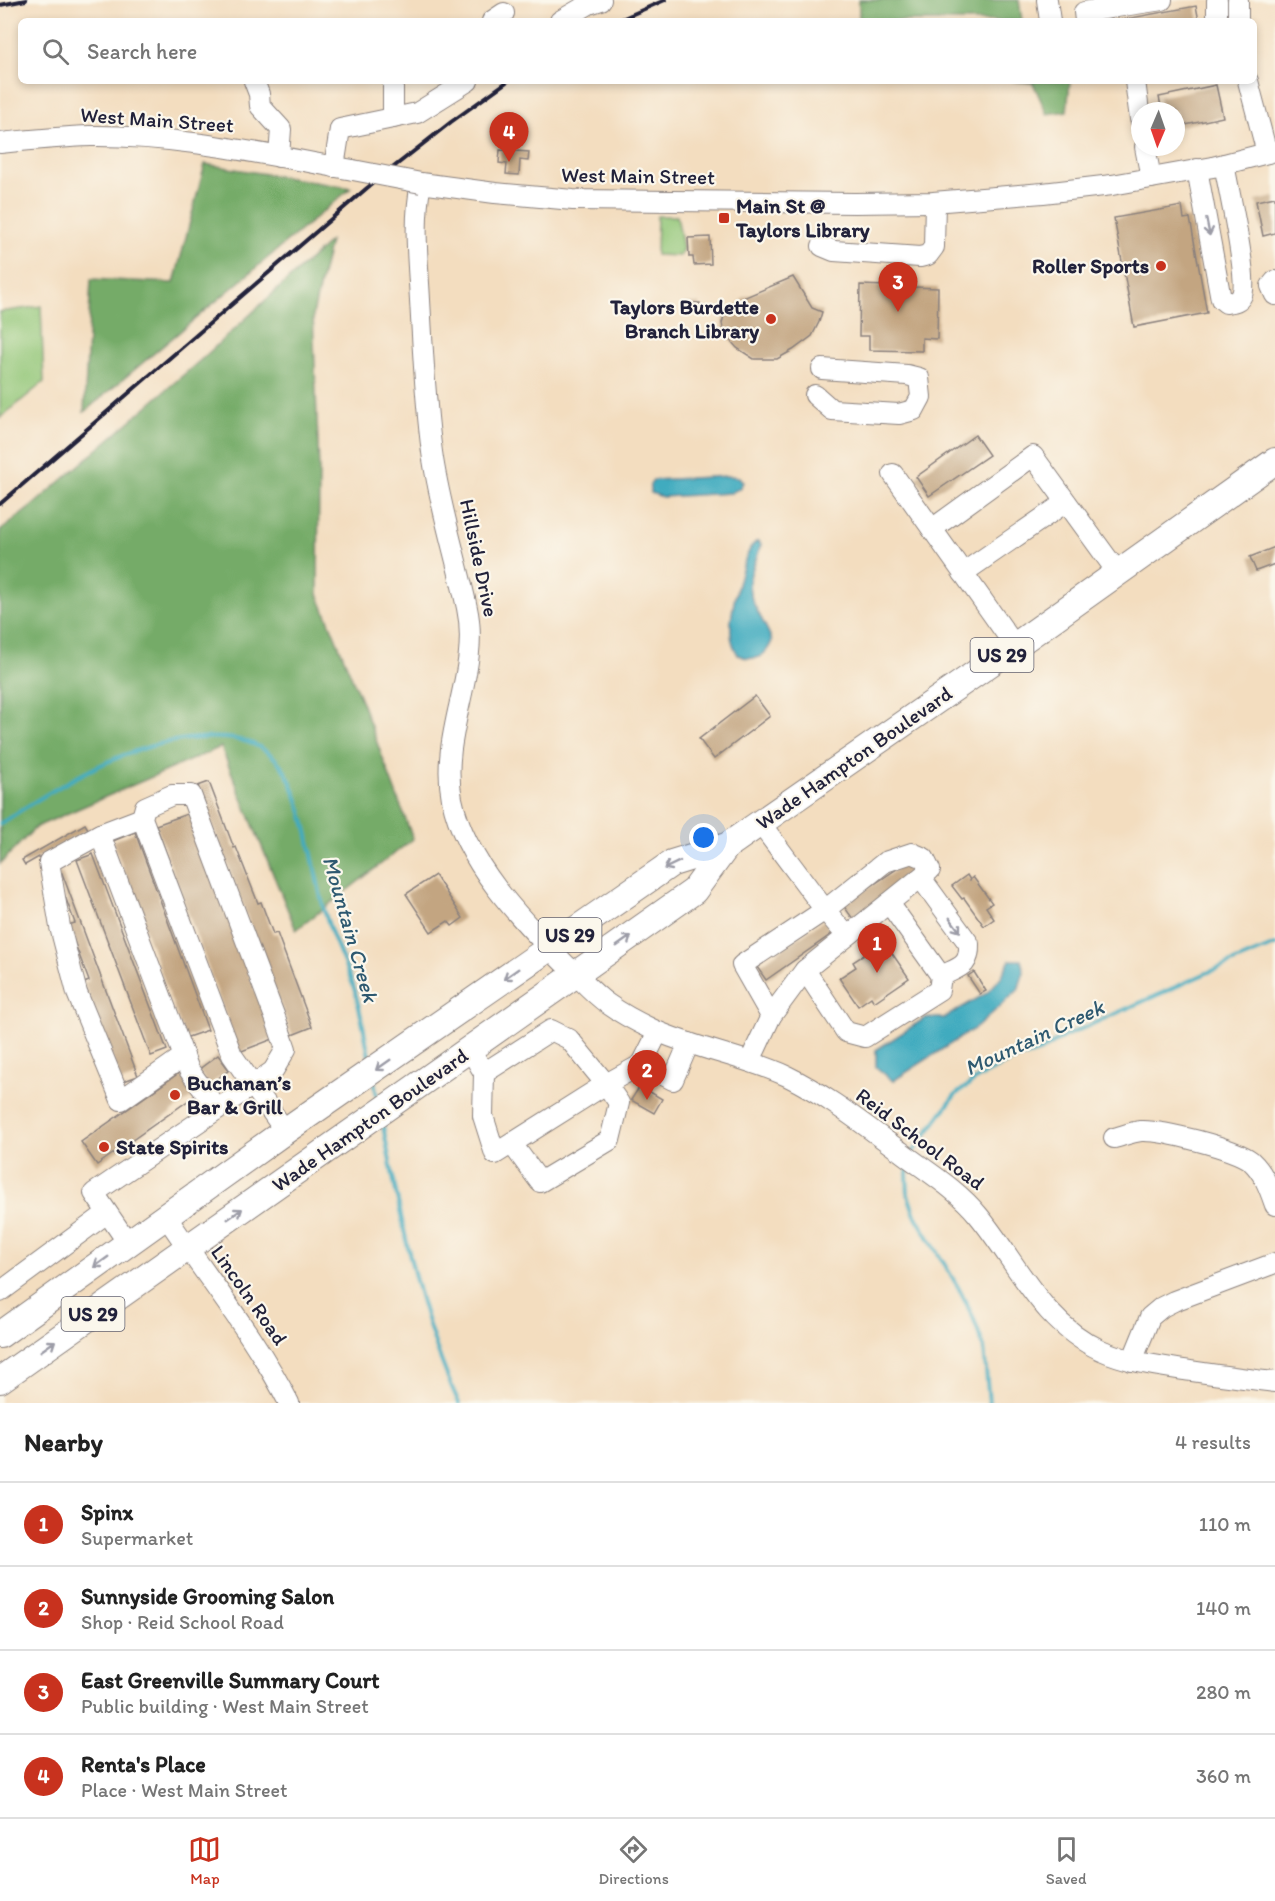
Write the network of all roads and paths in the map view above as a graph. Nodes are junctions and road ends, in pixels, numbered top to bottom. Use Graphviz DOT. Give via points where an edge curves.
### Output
graph roads {
  1 [pos="601,0"];
  2 [pos="1047,0"];
  3 [pos="1162,0"];
  4 [pos="1217,0"];
  5 [pos="1238,0"];
  6 [pos="1083,11"];
  7 [pos="565,18"];
  8 [pos="1050,18"];
  9 [pos="1217,18"];
  10 [pos="1238,18"];
  11 [pos="255,84"];
  12 [pos="393,84"];
  13 [pos="463,84"];
  14 [pos="1135,84"];
  15 [pos="1249,84"];
  16 [pos="1138,102"];
  17 [pos="393,118"];
  18 [pos="0,143"];
  19 [pos="1271,152"];
  20 [pos="1147,156"];
  21 [pos="279,157"];
  22 [pos="1224,164"];
  23 [pos="344,168"];
  24 [pos="1197,170"];
  25 [pos="1151,178"];
  26 [pos="421,183"];
  27 [pos="935,202"];
  28 [pos="822,246"];
  29 [pos="1275,281"];
  30 [pos="1275,295"];
  31 [pos="822,369"];
  32 [pos="815,395"];
  33 [pos="1275,461"];
  34 [pos="892,474"];
  35 [pos="1066,502"];
  36 [pos="932,529"];
  37 [pos="963,573"];
  38 [pos="1119,573"];
  39 [pos="1015,646"];
  40 [pos="142,818"];
  41 [pos="760,824"];
  42 [pos="100,834"];
  43 [pos="727,846"];
  44 [pos="921,878"];
  45 [pos="889,903"];
  46 [pos="825,910"];
  47 [pos="847,936"];
  48 [pos="550,948"];
  49 [pos="805,970"];
  50 [pos="576,975"];
  51 [pos="941,976"];
  52 [pos="771,1016"];
  53 [pos="658,1032"];
  54 [pos="689,1043"];
  55 [pos="470,1049"];
  56 [pos="183,1056"];
  57 [pos="750,1061"];
  58 [pos="642,1064"];
  59 [pos="484,1073"];
  60 [pos="606,1084"];
  61 [pos="253,1085"];
  62 [pos="218,1109"];
  63 [pos="285,1131"];
  64 [pos="1114,1138"];
  65 [pos="512,1144"];
  66 [pos="1275,1204"];
  67 [pos="108,1213"];
  68 [pos="166,1216"];
  69 [pos="128,1243"];
  70 [pos="187,1248"];
  71 [pos="1275,1263"];
  72 [pos="0,1292"];
  73 [pos="3,1328"];
  74 [pos="1132,1361"];
  75 [pos="0,1380"];
  76 [pos="1275,1382"];
  77 [pos="289,1403"];
  1 -- 7 [label="street"];
  2 -- 8 [label="street"];
  3 -- 6 [label="street"];
  4 -- 9 [label="street"];
  5 -- 10 [label="street"];
  11 -- 21 [label="street" via="259,104 281,129"];
  12 -- 17 [label="street"];
  13 -- 17 [label="street" via="422,111"];
  14 -- 16 [label="street"];
  15 -- 19 [label="street"];
  17 -- 23 [label="street" via="340,129"];
  18 -- 21 [label="street, West Main Street" via="82,136 129,137 215,145"];
  19 -- 22 [label="street, West Main Street"];
  20 -- 25 [label="street"];
  21 -- 23 [label="street, West Main Street"];
  22 -- 24 [label="street, West Main Street"];
  24 -- 22 [label="street, one-way" via="1221,299 1226,303 1237,301 1244,286"];
  23 -- 26 [label="street, West Main Street, bridge"];
  24 -- 25 [label="street, West Main Street"];
  25 -- 27 [label="street, West Main Street" via="1043,194"];
  26 -- 27 [label="street, West Main Street" via="573,200"];
  26 -- 48 [label="street, Hillside Drive" via="416,228 431,451 471,635 470,660 452,741 451,796 482,870 522,921"];
  27 -- 28 [label="street" via="934,247 928,255 834,251"];
  29 -- 30 [label="street" via="1271,285"];
  31 -- 32 [label="street" via="919,378 921,397 914,410 899,414 832,410"];
  33 -- 38 [label="main road, Wade Hampton Boulevard / US 29"];
  34 -- 36 [label="street"];
  35 -- 36 [label="street" via="1033,456"];
  35 -- 37 [label="street"];
  35 -- 38 [label="street"];
  36 -- 37 [label="street"];
  37 -- 39 [label="street"];
  38 -- 39 [label="main road, Wade Hampton Boulevard / US 29"];
  39 -- 41 [label="main road, Wade Hampton Boulevard / US 29"];
  40 -- 42 [label="street"];
  40 -- 61 [label="street" via="232,1055"];
  40 -- 61 [label="street" via="145,807 172,795 191,795 285,1049 273,1071"];
  41 -- 43 [label="main road, Wade Hampton Boulevard / US 29"];
  41 -- 46 [label="street"];
  42 -- 56 [label="street"];
  42 -- 56 [label="street" via="49,862 76,993 121,1100"];
  43 -- 48 [label="main road, Wade Hampton Boulevard / US 29, one-way" via="672,863"];
  50 -- 43 [label="main road, Wade Hampton Boulevard / US 29, one-way" via="694,891"];
  44 -- 45 [label="street"];
  44 -- 46 [label="street" via="930,870 924,858 912,853 885,862"];
  44 -- 51 [label="street, one-way" via="969,945 966,963"];
  45 -- 47 [label="street"];
  45 -- 51 [label="street"];
  46 -- 47 [label="street"];
  46 -- 52 [label="street" via="742,965"];
  47 -- 49 [label="street"];
  48 -- 50 [label="street, Reid School Road"];
  48 -- 63 [label="main road, Wade Hampton Boulevard / US 29, one-way"];
  49 -- 51 [label="street" via="846,1032 865,1037 939,990"];
  49 -- 52 [label="street"];
  50 -- 53 [label="street, Reid School Road" via="607,1003"];
  50 -- 55 [label="main road, Wade Hampton Boulevard / US 29"];
  52 -- 57 [label="street"];
  53 -- 54 [label="street, Reid School Road"];
  53 -- 58 [label="street"];
  54 -- 57 [label="street, Reid School Road"];
  54 -- 58 [label="street" via="673,1080"];
  55 -- 59 [label="street"];
  70 -- 55 [label="main road, Wade Hampton Boulevard / US 29, one-way"];
  56 -- 62 [label="street"];
  57 -- 74 [label="street, Reid School Road" via="806,1086 946,1186 980,1217 1050,1313 1087,1342"];
  58 -- 60 [label="street"];
  59 -- 60 [label="street" via="551,1030 569,1039"];
  59 -- 65 [label="street" via="483,1116 495,1154"];
  60 -- 65 [label="street"];
  60 -- 65 [label="street" via="619,1103 610,1140 540,1182"];
  61 -- 62 [label="street"];
  61 -- 63 [label="street"];
  62 -- 67 [label="street" via="94,1193"];
  63 -- 68 [label="main road, Wade Hampton Boulevard / US 29"];
  64 -- 66 [label="street" via="1152,1131 1230,1150 1251,1161 1263,1174"];
  67 -- 69 [label="street"];
  67 -- 72 [label="street"];
  68 -- 69 [label="main road, Wade Hampton Boulevard / US 29"];
  68 -- 70 [label="street, Lincoln Road"];
  69 -- 73 [label="main road, Wade Hampton Boulevard / US 29, one-way"];
  75 -- 70 [label="main road, Wade Hampton Boulevard / US 29, one-way"];
  70 -- 77 [label="street, Lincoln Road" via="247,1332"];
  71 -- 74 [label="street" via="1162,1307 1150,1317"];
  74 -- 76 [label="street, Reid School Road"];
}
